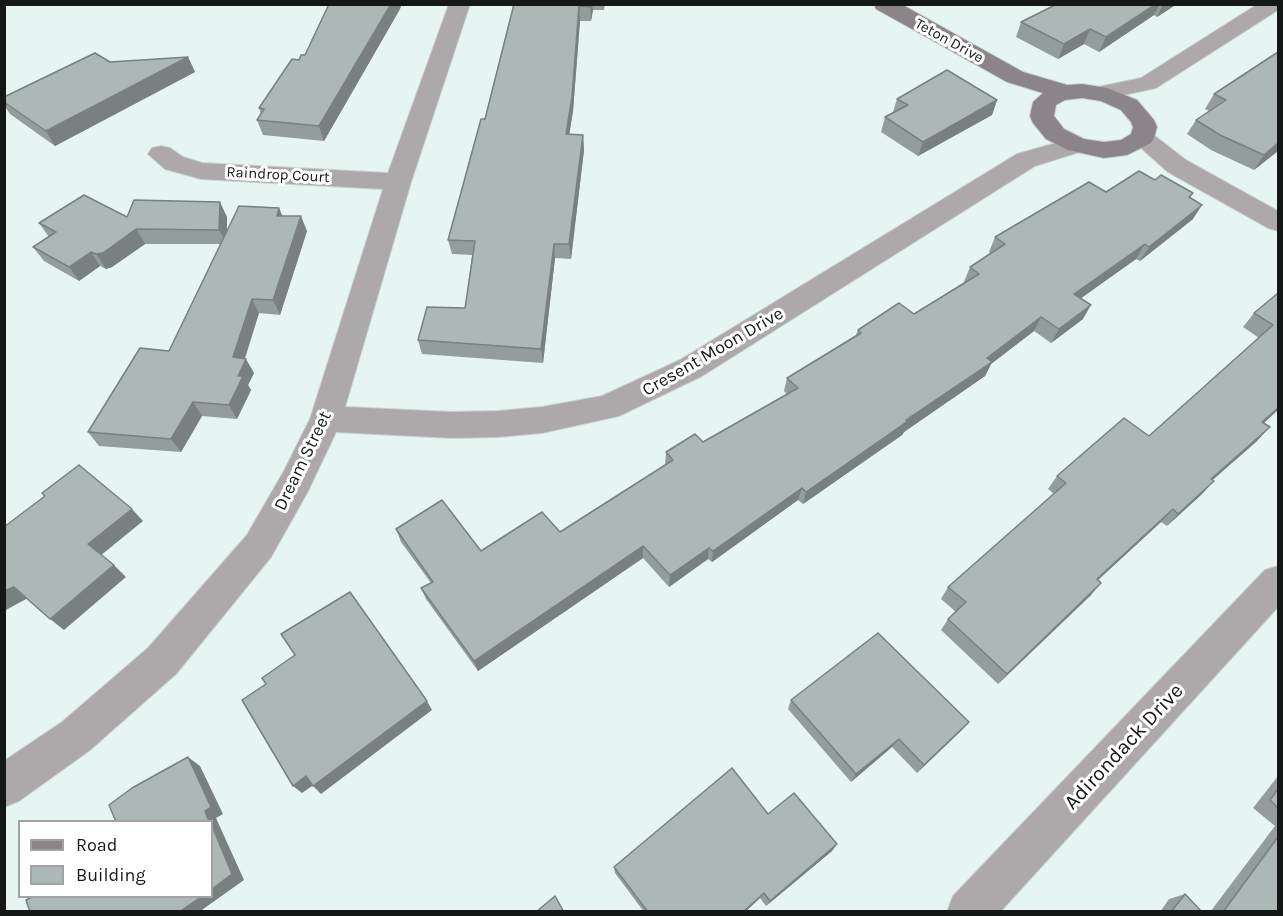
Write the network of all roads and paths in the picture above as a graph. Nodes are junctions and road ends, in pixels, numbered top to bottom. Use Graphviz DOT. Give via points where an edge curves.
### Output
graph roads {
  1 [pos="460,4"];
  2 [pos="884,4"];
  3 [pos="1274,4"];
  4 [pos="1015,77"];
  5 [pos="1148,83"];
  6 [pos="1065,92"];
  7 [pos="1101,93"];
  8 [pos="1137,112"];
  9 [pos="1045,116"];
  10 [pos="1142,138"];
  11 [pos="1077,145"];
  12 [pos="1116,150"];
  13 [pos="161,154"];
  14 [pos="1026,160"];
  15 [pos="1177,166"];
  16 [pos="398,182"];
  17 [pos="1278,222"];
  18 [pos="326,419"];
  19 [pos="1278,582"];
  20 [pos="4,786"];
  21 [pos="969,912"];
  1 -- 16 [label="street, Dream Street"];
  2 -- 4 [label="street, Teton Drive"];
  3 -- 5 [label="street"];
  4 -- 6 [label="street, Teton Drive"];
  4 -- 9 [label="street, Teton Drive"];
  5 -- 7 [label="street"];
  5 -- 8 [label="street"];
  6 -- 7 [label="street"];
  6 -- 9 [label="street" via="1051,97"];
  7 -- 8 [label="street"];
  8 -- 10 [label="street" via="1145,127"];
  9 -- 11 [label="street" via="1060,137"];
  9 -- 14 [label="street, Cresent Moon Drive"];
  10 -- 12 [label="street" via="1132,146"];
  10 -- 15 [label="street"];
  11 -- 12 [label="street"];
  11 -- 14 [label="street, Cresent Moon Drive"];
  12 -- 15 [label="street"];
  13 -- 16 [label="street, Raindrop Court" via="174,163 201,171"];
  14 -- 18 [label="street, Cresent Moon Drive" via="691,368 608,406 542,420 498,424"];
  15 -- 17 [label="street"];
  16 -- 18 [label="street, Dream Street"];
  18 -- 20 [label="street, Dream Street" via="259,546 162,661 76,736"];
  19 -- 21 [label="street, Adirondack Drive"];
}
